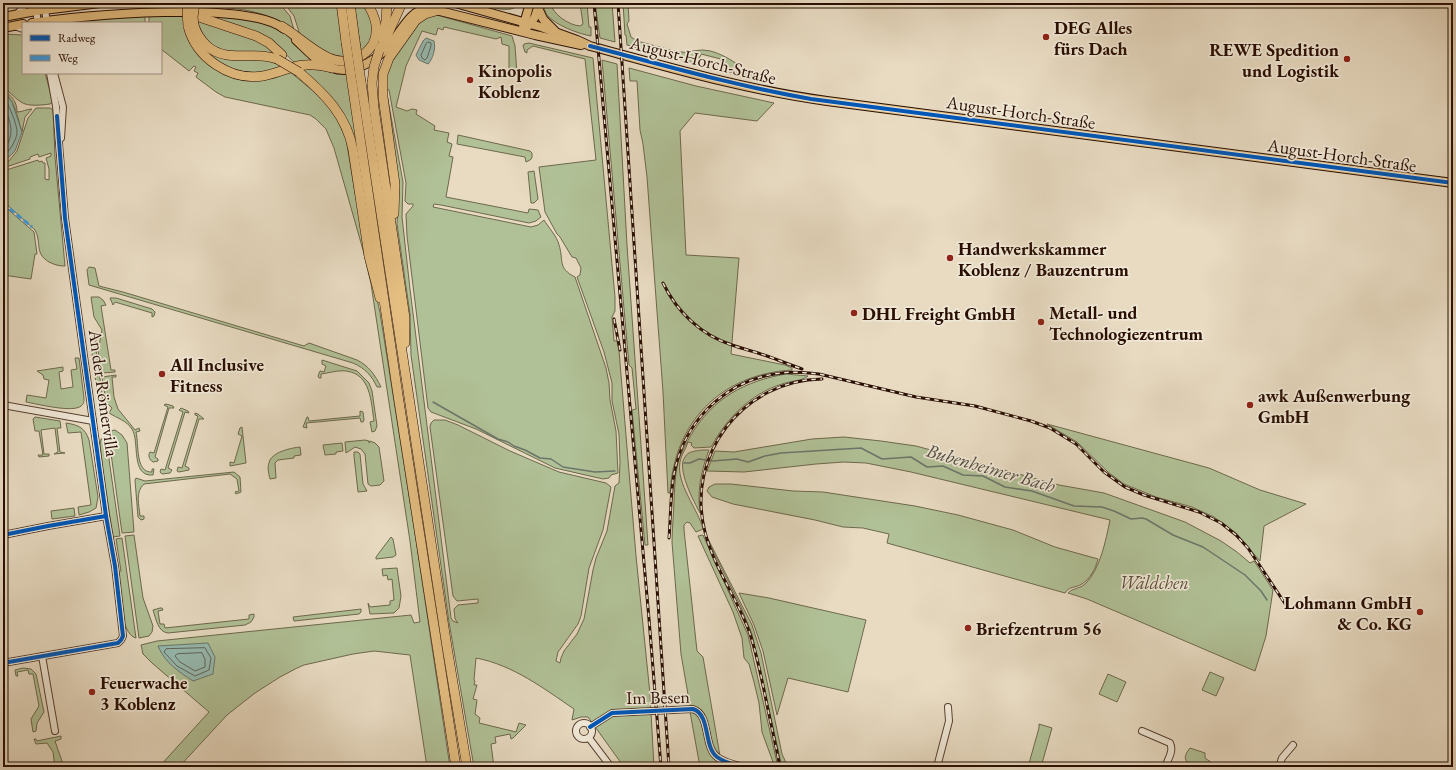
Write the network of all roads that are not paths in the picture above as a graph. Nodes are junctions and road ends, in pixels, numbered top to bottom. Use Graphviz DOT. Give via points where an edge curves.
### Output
graph roads {
  1 [pos="27,3"];
  2 [pos="69,3"];
  3 [pos="100,3"];
  4 [pos="188,3"];
  5 [pos="194,3"];
  6 [pos="341,3"];
  7 [pos="350,3"];
  8 [pos="368,3"];
  9 [pos="387,3"];
  10 [pos="402,3"];
  11 [pos="455,3"];
  12 [pos="538,5"];
  13 [pos="81,6"];
  14 [pos="529,6"];
  15 [pos="36,7"];
  16 [pos="45,7"];
  17 [pos="439,10"];
  18 [pos="181,11"];
  19 [pos="17,14"];
  20 [pos="3,17"];
  21 [pos="510,18"];
  22 [pos="71,20"];
  23 [pos="40,22"];
  24 [pos="527,23"];
  25 [pos="22,24"];
  26 [pos="191,25"];
  27 [pos="14,26"];
  28 [pos="282,26"];
  29 [pos="3,28"];
  30 [pos="22,30"];
  31 [pos="522,32"];
  32 [pos="559,34"];
  33 [pos="351,42"];
  34 [pos="590,46"];
  35 [pos="379,51"];
  36 [pos="279,57"];
  37 [pos="332,68"];
  38 [pos="50,74"];
  39 [pos="56,75"];
  40 [pos="357,82"];
  41 [pos="60,150"];
  42 [pos="1453,183"];
  43 [pos="392,227"];
  44 [pos="390,336"];
  45 [pos="404,358"];
  46 [pos="3,405"];
  47 [pos="94,421"];
  48 [pos="106,516"];
  49 [pos="3,535"];
  50 [pos="42,656"];
  51 [pos="3,663"];
  52 [pos="948,707"];
  53 [pos="590,727"];
  54 [pos="55,731"];
  55 [pos="1142,731"];
  56 [pos="588,738"];
  57 [pos="1293,745"];
  58 [pos="456,767"];
  59 [pos="466,767"];
  60 [pos="611,767"];
  61 [pos="744,767"];
  62 [pos="937,767"];
  63 [pos="1165,767"];
  64 [pos="1279,767"];
  1 -- 19 [label="street"];
  2 -- 13 [label="street"];
  3 -- 13 [label="main road"];
  4 -- 26 [label="highway, bridge" via="187,12"];
  5 -- 26 [label="highway, bridge"];
  6 -- 33 [label="highway"];
  7 -- 33 [label="highway"];
  8 -- 28 [label="highway" via="377,27 376,35 368,50 352,61 325,57"];
  9 -- 35 [label="highway"];
  10 -- 35 [label="highway"];
  11 -- 21 [label="main road, August-Horch-Straße"];
  12 -- 24 [label="main road" via="535,19"];
  12 -- 32 [label="main road" via="543,19"];
  13 -- 16 [label="main road"];
  14 -- 21 [label="main road" via="521,15"];
  14 -- 24 [label="main road"];
  15 -- 16 [label="main road"];
  15 -- 19 [label="main road"];
  15 -- 23 [label="street"];
  16 -- 23 [label="street"];
  17 -- 31 [label="main road, August-Horch-Straße"];
  17 -- 37 [label="main road, August-Horch-Straße" via="425,8 414,13 386,50 366,64 349,69"];
  17 -- 43 [label="highway" via="416,20 389,58 383,74 382,97 395,184"];
  18 -- 22 [label="main road" via="123,12"];
  18 -- 28 [label="main road" via="244,14"];
  18 -- 36 [label="highway" via="256,36 269,43"];
  19 -- 20 [label="main road"];
  21 -- 24 [label="main road, August-Horch-Straße"];
  22 -- 23 [label="main road"];
  24 -- 31 [label="main road"];
  24 -- 32 [label="main road, August-Horch-Straße"];
  25 -- 27 [label="main road"];
  26 -- 36 [label="highway" via="203,41 218,53 232,56"];
  26 -- 37 [label="highway" via="194,42 201,52 216,65 232,73 260,76 307,64"];
  27 -- 29 [label="main road"];
  27 -- 30 [label="street"];
  28 -- 37 [label="main road" via="318,60"];
  31 -- 34 [label="main road, August-Horch-Straße"];
  32 -- 34 [label="main road, August-Horch-Straße"];
  33 -- 40 [label="highway, bridge"];
  34 -- 42 [label="main road, August-Horch-Straße" via="767,91 811,98"];
  35 -- 43 [label="highway, bridge" via="372,73 372,83"];
  36 -- 44 [label="highway, bridge" via="303,75 331,102 349,134 370,260"];
  38 -- 41 [label="street, An der Römervilla"];
  39 -- 41 [label="street, An der Römervilla" via="63,110"];
  40 -- 44 [label="highway"];
  40 -- 45 [label="highway"];
  41 -- 47 [label="street, An der Römervilla" via="66,218"];
  43 -- 45 [label="highway" via="405,318"];
  44 -- 58 [label="highway"];
  45 -- 59 [label="highway"];
  46 -- 47 [label="street"];
  47 -- 48 [label="street, An der Römervilla"];
  48 -- 49 [label="street"];
  48 -- 50 [label="street, An der Römervilla" via="117,579 121,640 118,643"];
  50 -- 51 [label="street"];
  50 -- 54 [label="street"];
  52 -- 62 [label="street" via="949,721"];
  53 -- 56 [label="street" via="592,733"];
  53 -- 56 [label="street" via="581,724 576,730 580,738"];
  53 -- 61 [label="street, Im Besen" via="612,713 693,709 702,717 714,754 725,762"];
  55 -- 63 [label="street" via="1170,743 1171,752"];
  56 -- 60 [label="street"];
  57 -- 64 [label="street" via="1282,758"];
}
